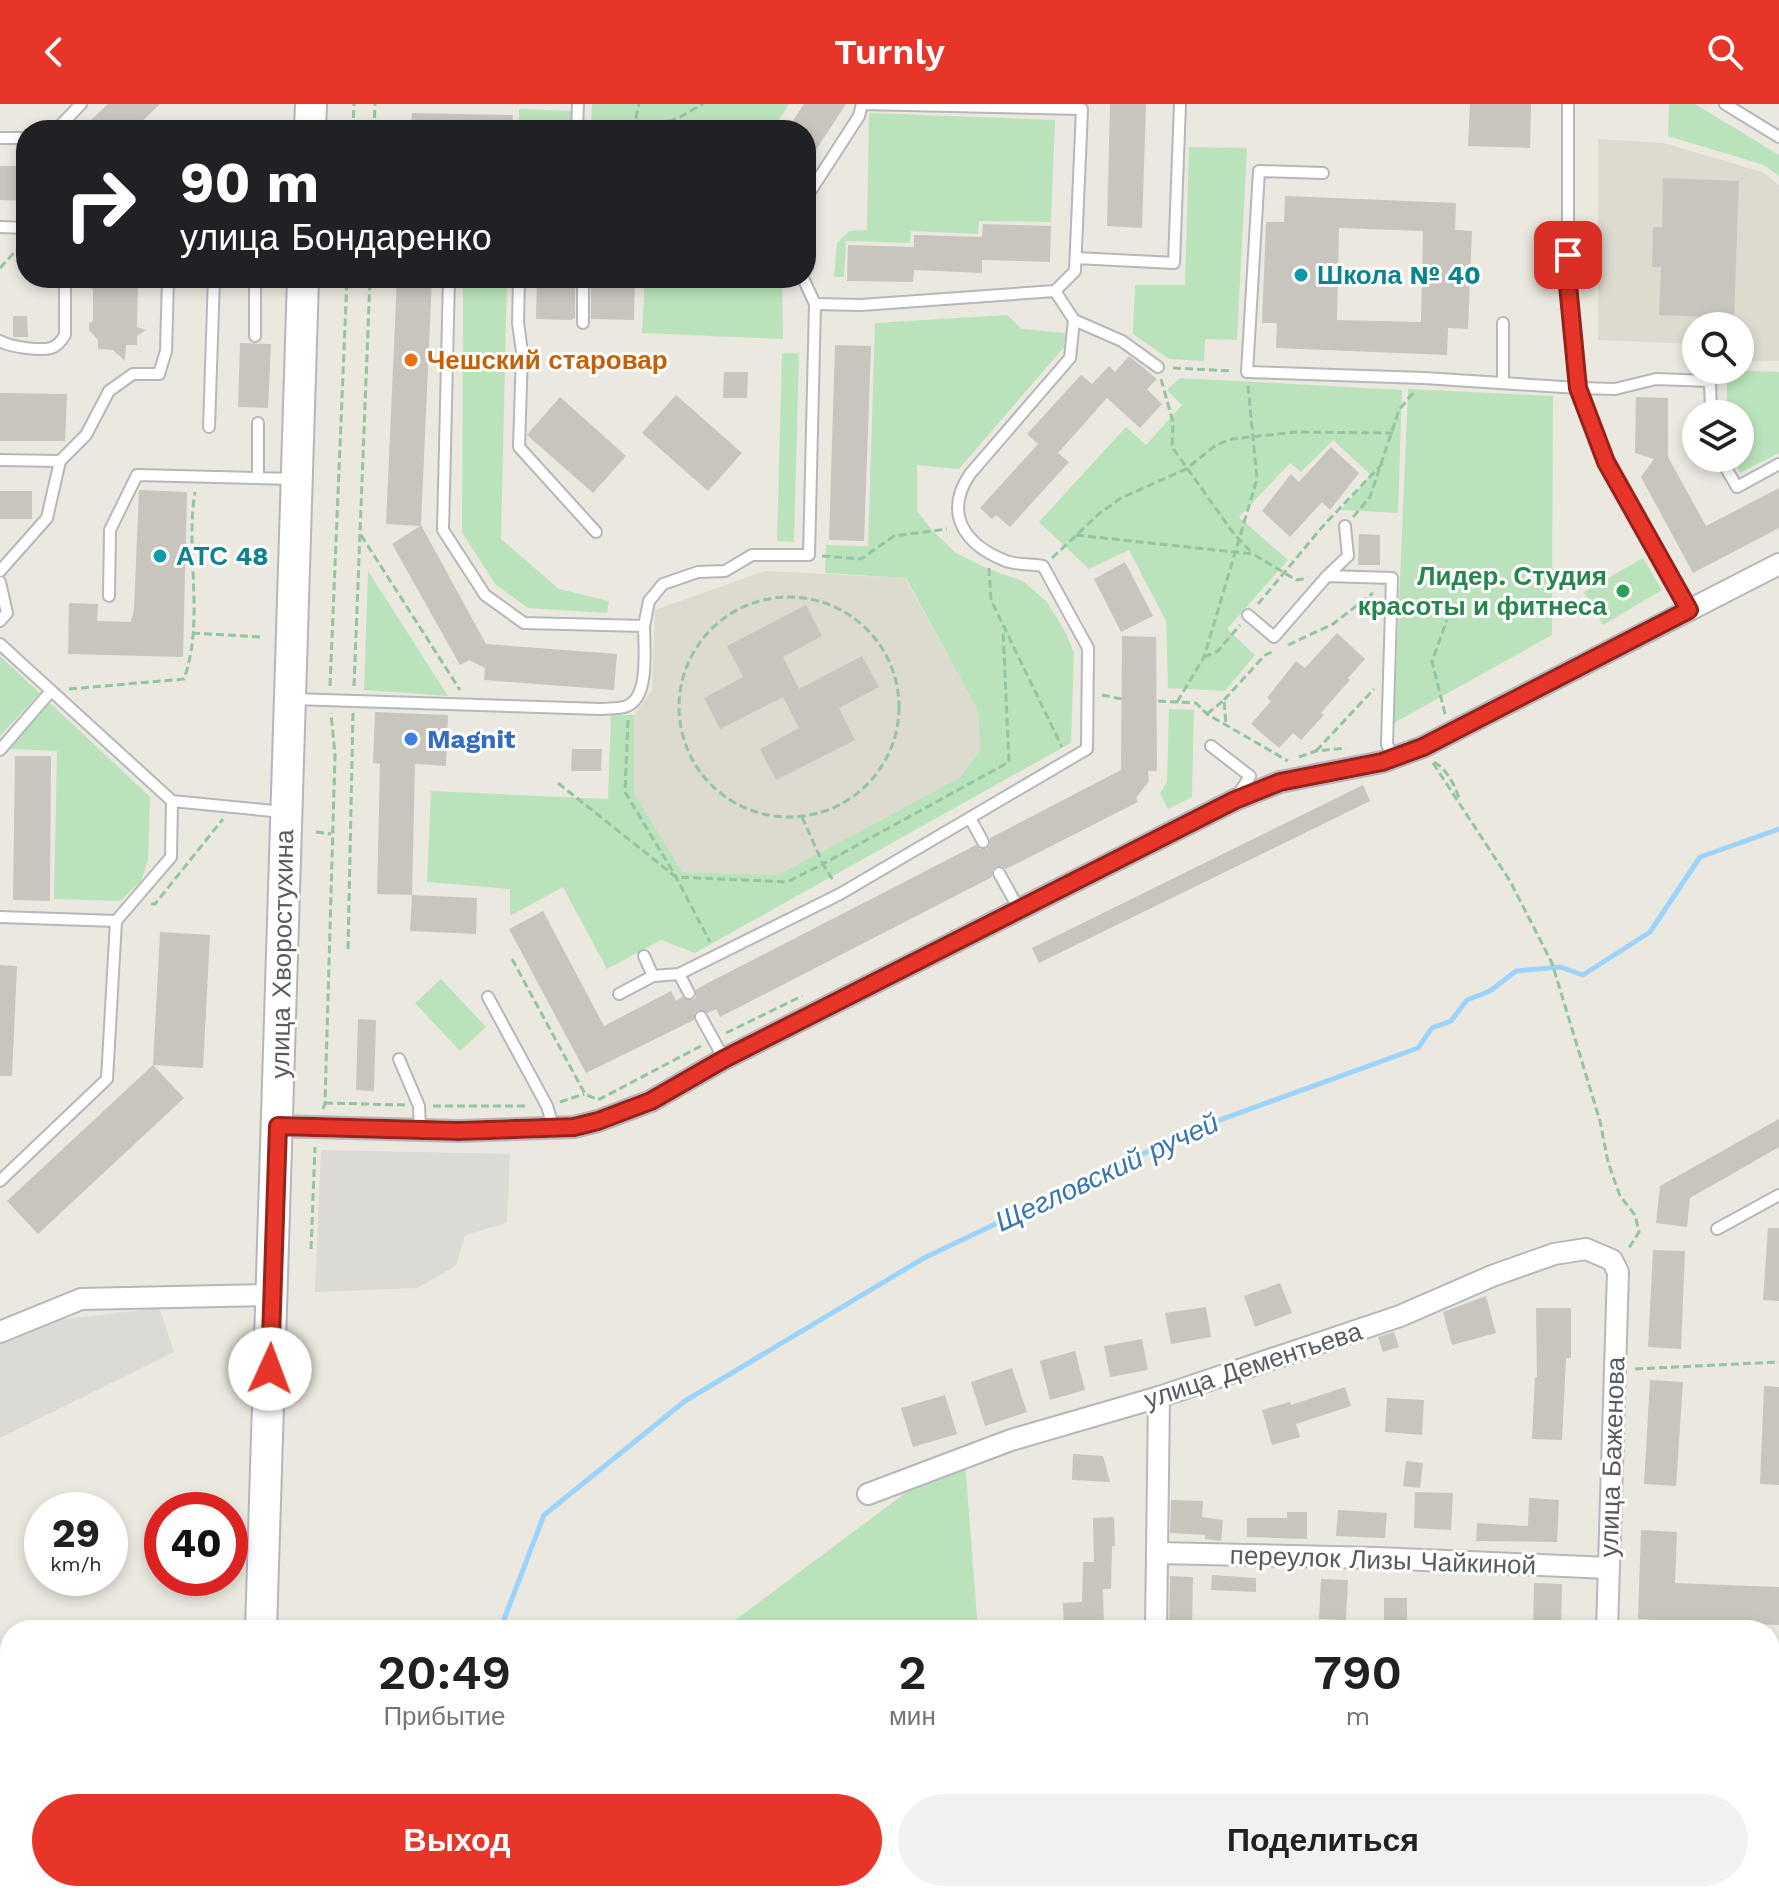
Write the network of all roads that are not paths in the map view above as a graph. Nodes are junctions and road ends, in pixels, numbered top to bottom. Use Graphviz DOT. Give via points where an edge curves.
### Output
graph roads {
  1 [pos="81,104"];
  2 [pos="1180,104"];
  3 [pos="1568,104"];
  4 [pos="1725,104"];
  5 [pos="66,120"];
  6 [pos="1779,137"];
  7 [pos="1323,173"];
  8 [pos="816,183"];
  9 [pos="1076,258"];
  10 [pos="65,288"];
  11 [pos="168,288"];
  12 [pos="214,288"];
  13 [pos="255,288"];
  14 [pos="303,288"];
  15 [pos="449,288"];
  16 [pos="519,288"];
  17 [pos="583,288"];
  18 [pos="808,288"];
  19 [pos="1055,291"];
  20 [pos="815,304"];
  21 [pos="1074,320"];
  22 [pos="583,323"];
  23 [pos="1503,323"];
  24 [pos="255,336"];
  25 [pos="0,341"];
  26 [pos="1158,367"];
  27 [pos="1503,383"];
  28 [pos="1578,388"];
  29 [pos="1711,400"];
  30 [pos="258,423"];
  31 [pos="209,427"];
  32 [pos="0,460"];
  33 [pos="60,461"];
  34 [pos="1779,464"];
  35 [pos="1728,472"];
  36 [pos="258,477"];
  37 [pos="296,479"];
  38 [pos="1345,526"];
  39 [pos="596,532"];
  40 [pos="1779,564"];
  41 [pos="0,571"];
  42 [pos="1327,576"];
  43 [pos="0,582"];
  44 [pos="109,596"];
  45 [pos="1689,610"];
  46 [pos="1248,615"];
  47 [pos="0,621"];
  48 [pos="644,626"];
  49 [pos="0,644"];
  50 [pos="51,691"];
  51 [pos="291,699"];
  52 [pos="1211,746"];
  53 [pos="0,750"];
  54 [pos="1393,758"];
  55 [pos="1235,800"];
  56 [pos="172,801"];
  57 [pos="285,813"];
  58 [pos="970,818"];
  59 [pos="983,842"];
  60 [pos="999,873"];
  61 [pos="1019,909"];
  62 [pos="0,917"];
  63 [pos="116,921"];
  64 [pos="644,956"];
  65 [pos="679,974"];
  66 [pos="653,976"];
  67 [pos="689,993"];
  68 [pos="619,994"];
  69 [pos="488,997"];
  70 [pos="701,1017"];
  71 [pos="399,1059"];
  72 [pos="724,1059"];
  73 [pos="278,1126"];
  74 [pos="554,1129"];
  75 [pos="420,1130"];
  76 [pos="0,1181"];
  77 [pos="1779,1195"];
  78 [pos="1717,1229"];
  79 [pos="1619,1284"];
  80 [pos="273,1295"];
  81 [pos="0,1332"];
  82 [pos="1159,1397"];
  83 [pos="868,1494"];
  84 [pos="1158,1553"];
  85 [pos="1608,1568"];
  86 [pos="261,1620"];
  87 [pos="1156,1620"];
  88 [pos="1607,1620"];
  1 -- 5 [label="lane"];
  2 -- 9 [label="lane" via="1174,263"];
  3 -- 28 [label="lane" via="1568,285"];
  4 -- 6 [label="lane"];
  7 -- 27 [label="lane" via="1259,171 1247,372"];
  8 -- 9 [label="lane" via="862,104 1082,109"];
  9 -- 19 [label="lane" via="1075,271"];
  10 -- 25 [label="lane" via="61,342 52,348 9,347"];
  11 -- 33 [label="lane" via="166,351 159,374 133,374 109,391 86,435"];
  12 -- 31 [label="lane"];
  13 -- 24 [label="lane"];
  14 -- 37 [label="street, улица Хворостухина"];
  15 -- 48 [label="lane" via="443,530 485,595 524,623"];
  16 -- 39 [label="lane" via="519,447"];
  17 -- 22 [label="lane"];
  18 -- 20 [label="lane"];
  19 -- 20 [label="lane"];
  19 -- 21 [label="lane"];
  20 -- 48 [label="lane" via="809,555 752,555 725,571 698,572 663,584 649,601"];
  21 -- 26 [label="lane" via="1122,341"];
  21 -- 58 [label="lane" via="1070,358 960,489 957,503 963,527 978,547 1009,562 1043,566 1088,648 1087,749"];
  23 -- 27 [label="lane"];
  27 -- 28 [label="lane"];
  28 -- 29 [label="lane" via="1615,389 1656,379 1710,381"];
  28 -- 45 [label="lane" via="1606,462"];
  30 -- 36 [label="lane"];
  32 -- 33 [label="lane"];
  33 -- 41 [label="lane" via="47,518"];
  34 -- 35 [label="lane" via="1737,487"];
  36 -- 37 [label="lane"];
  36 -- 44 [label="lane" via="137,475 110,530"];
  37 -- 51 [label="street, улица Хворостухина"];
  38 -- 42 [label="lane" via="1348,556"];
  40 -- 45 [label="street"];
  42 -- 46 [label="lane" via="1274,637"];
  42 -- 54 [label="lane" via="1392,578 1387,744"];
  43 -- 47 [label="lane" via="7,613"];
  45 -- 54 [label="street"];
  48 -- 51 [label="lane" via="643,685 628,706"];
  49 -- 50 [label="lane"];
  50 -- 53 [label="lane"];
  50 -- 56 [label="lane"];
  51 -- 57 [label="street, улица Хворостухина"];
  52 -- 55 [label="lane" via="1250,776"];
  54 -- 55 [label="street" via="1280,782"];
  55 -- 61 [label="street"];
  56 -- 57 [label="lane"];
  56 -- 63 [label="lane" via="171,857"];
  57 -- 73 [label="street, улица Хворостухина"];
  58 -- 59 [label="lane"];
  58 -- 65 [label="lane" via="840,894"];
  60 -- 61 [label="lane"];
  61 -- 72 [label="street"];
  62 -- 63 [label="lane"];
  63 -- 76 [label="lane" via="107,1079"];
  64 -- 66 [label="lane"];
  65 -- 66 [label="lane"];
  65 -- 67 [label="lane"];
  66 -- 68 [label="lane"];
  69 -- 74 [label="lane" via="547,1106"];
  70 -- 72 [label="lane"];
  71 -- 75 [label="lane" via="419,1106"];
  72 -- 74 [label="street" via="651,1101 598,1121"];
  73 -- 75 [label="street"];
  73 -- 80 [label="street, улица Хворостухина"];
  74 -- 75 [label="street"];
  77 -- 78 [label="lane"];
  79 -- 82 [label="street, улица Дементьева" via="1612,1260 1586,1249 1554,1254 1400,1316"];
  79 -- 85 [label="street, улица Баженова"];
  80 -- 81 [label="street" via="81,1299"];
  80 -- 86 [label="street, улица Хворостухина"];
  82 -- 83 [label="street, улица Дементьева" via="1011,1440"];
  82 -- 84 [label="street"];
  84 -- 85 [label="street, переулок Лизы Чайкиной"];
  84 -- 87 [label="street"];
  85 -- 88 [label="street, улица Баженова"];
}
